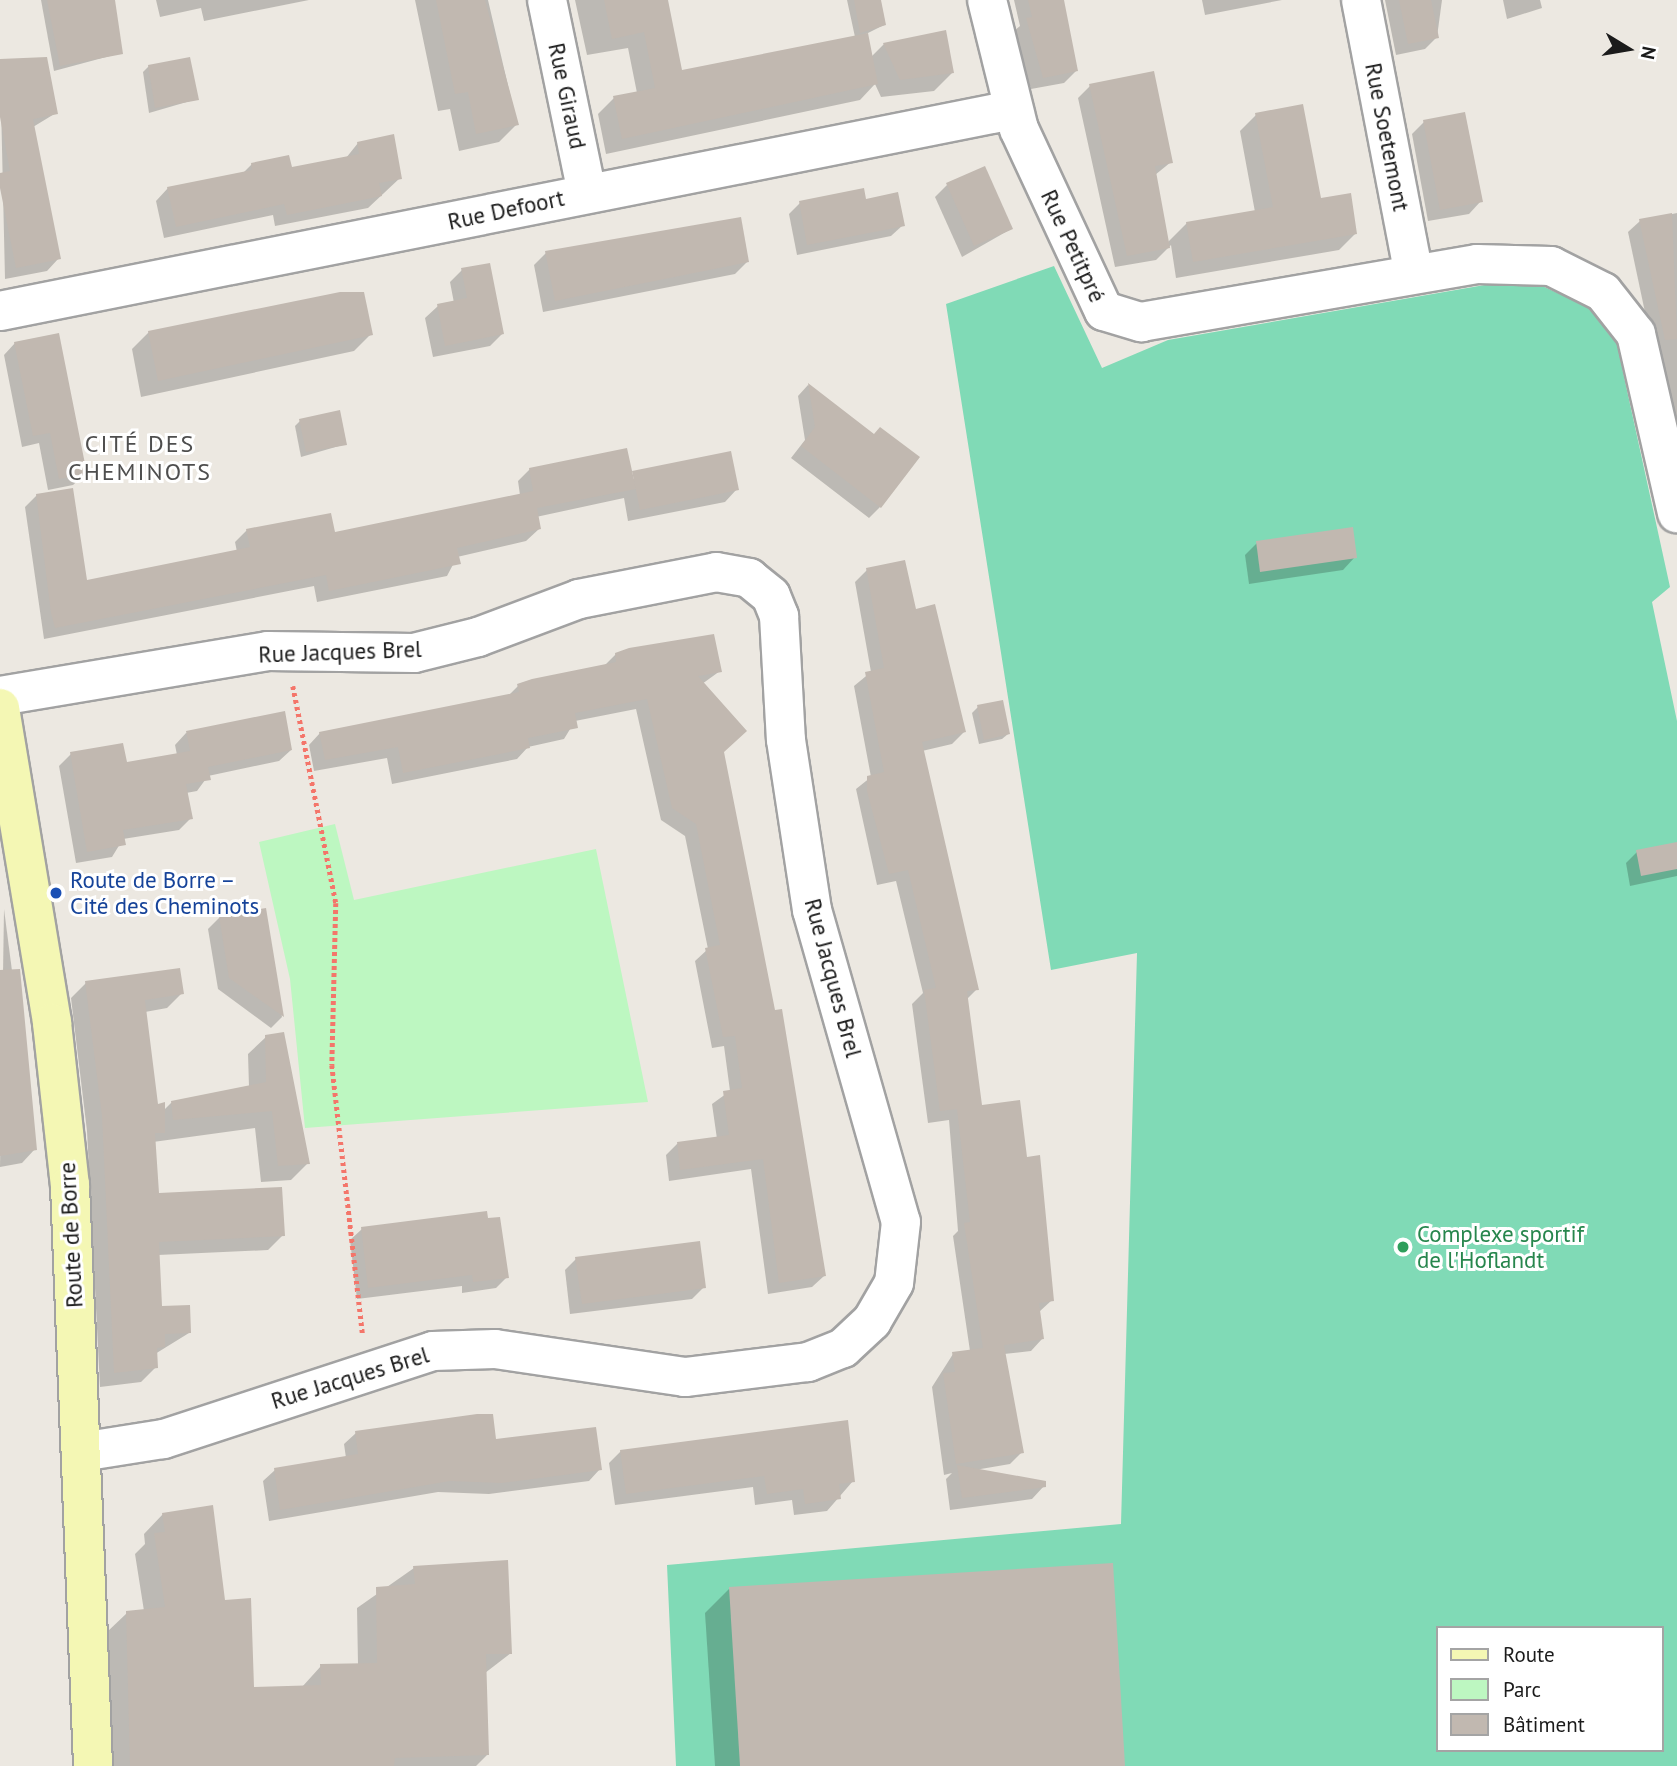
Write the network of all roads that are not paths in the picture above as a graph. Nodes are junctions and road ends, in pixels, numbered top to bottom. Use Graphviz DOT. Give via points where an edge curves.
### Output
graph roads {
  1 [pos="547,0"];
  2 [pos="987,0"];
  3 [pos="1361,0"];
  4 [pos="1012,110"];
  5 [pos="586,193"];
  6 [pos="1413,274"];
  7 [pos="0,311"];
  8 [pos="1677,513"];
  9 [pos="0,696"];
  10 [pos="0,708"];
  11 [pos="81,1452"];
  12 [pos="93,1766"];
  1 -- 5 [label="street, Rue Giraud"];
  2 -- 4 [label="street, Rue Petitpré"];
  3 -- 6 [label="street, Rue Soetemont"];
  4 -- 5 [label="street, Rue Defoort"];
  4 -- 6 [label="street, Rue Petitpré" via="1093,298 1117,318 1150,321"];
  5 -- 7 [label="street, Rue Defoort"];
  6 -- 8 [label="street, Rue Petitpré" via="1517,260 1551,265 1604,292 1623,311 1640,346"];
  9 -- 11 [label="street, Rue Jacques Brel" via="285,650 394,655 432,650 563,603 703,573 738,574 764,588 782,629 786,740 812,910 901,1222 894,1283 872,1321 843,1348 808,1362 685,1377 454,1348 367,1367 172,1437"];
  10 -- 11 [label="main road, Route de Borre" via="60,1093"];
  11 -- 12 [label="main road, Route de Borre"];
}
